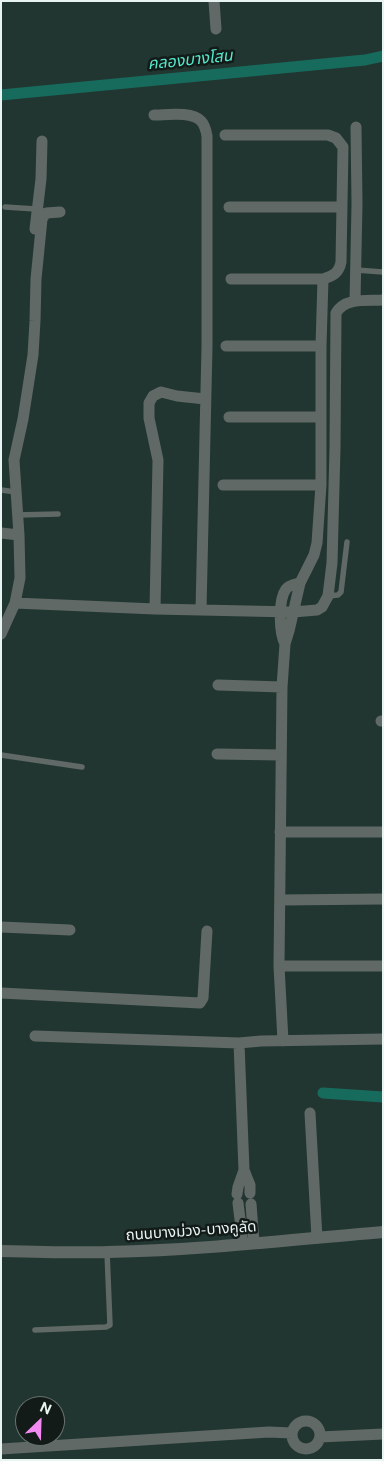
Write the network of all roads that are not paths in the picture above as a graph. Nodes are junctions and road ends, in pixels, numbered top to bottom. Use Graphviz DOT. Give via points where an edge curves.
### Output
graph roads {
  1 [pos="214,1"];
  2 [pos="216,30"];
  3 [pos="154,115"];
  4 [pos="356,127"];
  5 [pos="225,135"];
  6 [pos="42,141"];
  7 [pos="5,206"];
  8 [pos="229,207"];
  9 [pos="342,207"];
  10 [pos="36,209"];
  11 [pos="60,212"];
  12 [pos="356,270"];
  13 [pos="383,272"];
  14 [pos="231,279"];
  15 [pos="324,280"];
  16 [pos="383,300"];
  17 [pos="355,301"];
  18 [pos="226,346"];
  19 [pos="321,346"];
  20 [pos="205,399"];
  21 [pos="321,417"];
  22 [pos="229,418"];
  23 [pos="14,460"];
  24 [pos="223,485"];
  25 [pos="321,485"];
  26 [pos="1,490"];
  27 [pos="16,492"];
  28 [pos="58,514"];
  29 [pos="17,515"];
  30 [pos="1,533"];
  31 [pos="18,535"];
  32 [pos="347,542"];
  33 [pos="300,583"];
  34 [pos="328,596"];
  35 [pos="15,604"];
  36 [pos="155,609"];
  37 [pos="201,610"];
  38 [pos="280,612"];
  39 [pos="293,612"];
  40 [pos="1,634"];
  41 [pos="285,644"];
  42 [pos="218,685"];
  43 [pos="282,688"];
  44 [pos="217,754"];
  45 [pos="1,755"];
  46 [pos="280,755"];
  47 [pos="82,767"];
  48 [pos="280,832"];
  49 [pos="383,832"];
  50 [pos="383,899"];
  51 [pos="280,900"];
  52 [pos="1,926"];
  53 [pos="70,930"];
  54 [pos="207,931"];
  55 [pos="279,966"];
  56 [pos="383,966"];
  57 [pos="1,994"];
  58 [pos="36,1036"];
  59 [pos="383,1039"];
  60 [pos="283,1041"];
  61 [pos="239,1043"];
  62 [pos="310,1113"];
  63 [pos="244,1170"];
  64 [pos="383,1232"];
  65 [pos="317,1238"];
  66 [pos="248,1244"];
  67 [pos="1,1251"];
  68 [pos="107,1252"];
  69 [pos="35,1330"];
  70 [pos="292,1433"];
  71 [pos="383,1434"];
  72 [pos="320,1436"];
  73 [pos="1,1449"];
  74 [pos="304,1454"];
  1 -- 2 [label="street"];
  3 -- 20 [label="street" via="196,117 202,121 207,136"];
  4 -- 12 [label="street"];
  5 -- 9 [label="street" via="328,135 336,138 343,147"];
  6 -- 10 [label="street"];
  7 -- 10 [label="lane"];
  8 -- 9 [label="street"];
  9 -- 15 [label="street" via="340,267 334,276"];
  10 -- 23 [label="street" via="29,345 19,416 12,439"];
  11 -- 23 [label="street" via="46,213 42,219 33,355 24,419"];
  12 -- 13 [label="lane"];
  12 -- 17 [label="street"];
  14 -- 15 [label="street"];
  15 -- 19 [label="street"];
  16 -- 17 [label="street"];
  17 -- 34 [label="street" via="339,307 335,321 335,448"];
  18 -- 19 [label="street"];
  19 -- 21 [label="street"];
  20 -- 36 [label="street" via="161,392 149,403 158,460"];
  20 -- 37 [label="street"];
  21 -- 22 [label="street"];
  21 -- 25 [label="street"];
  23 -- 27 [label="street"];
  24 -- 25 [label="street"];
  25 -- 33 [label="street" via="317,543"];
  26 -- 27 [label="lane"];
  27 -- 29 [label="street"];
  28 -- 29 [label="lane"];
  29 -- 31 [label="street"];
  30 -- 31 [label="street"];
  31 -- 35 [label="street" via="20,578"];
  32 -- 34 [label="lane" via="341,592"];
  33 -- 38 [label="street" via="285,590"];
  33 -- 39 [label="street"];
  34 -- 39 [label="street" via="317,610"];
  35 -- 36 [label="street"];
  35 -- 40 [label="street"];
  36 -- 37 [label="street"];
  37 -- 38 [label="street"];
  38 -- 39 [label="street"];
  38 -- 41 [label="street"];
  39 -- 41 [label="street"];
  41 -- 43 [label="street"];
  42 -- 43 [label="street"];
  43 -- 46 [label="street"];
  44 -- 46 [label="street"];
  45 -- 47 [label="lane"];
  46 -- 48 [label="street"];
  48 -- 49 [label="street"];
  48 -- 51 [label="street"];
  50 -- 51 [label="street"];
  51 -- 55 [label="street"];
  52 -- 53 [label="street"];
  54 -- 57 [label="street" via="204,998 200,1003"];
  55 -- 56 [label="street"];
  55 -- 60 [label="street"];
  58 -- 61 [label="street"];
  59 -- 60 [label="street"];
  60 -- 61 [label="street"];
  61 -- 63 [label="street"];
  62 -- 65 [label="street"];
  63 -- 66 [label="street" via="251,1199"];
  63 -- 66 [label="street" via="238,1199"];
  64 -- 65 [label="street, ถนนบางม่วง-บางคูลัด"];
  65 -- 66 [label="street, ถนนบางม่วง-บางคูลัด"];
  66 -- 68 [label="street, ถนนบางม่วง-บางคูลัด"];
  67 -- 68 [label="street, ถนนบางม่วง-บางคูลัด"];
  68 -- 69 [label="lane" via="110,1325"];
  70 -- 72 [label="street" via="298,1424 308,1421 317,1426"];
  70 -- 73 [label="street"];
  70 -- 74 [label="street"];
  71 -- 72 [label="street"];
  72 -- 74 [label="street"];
}
